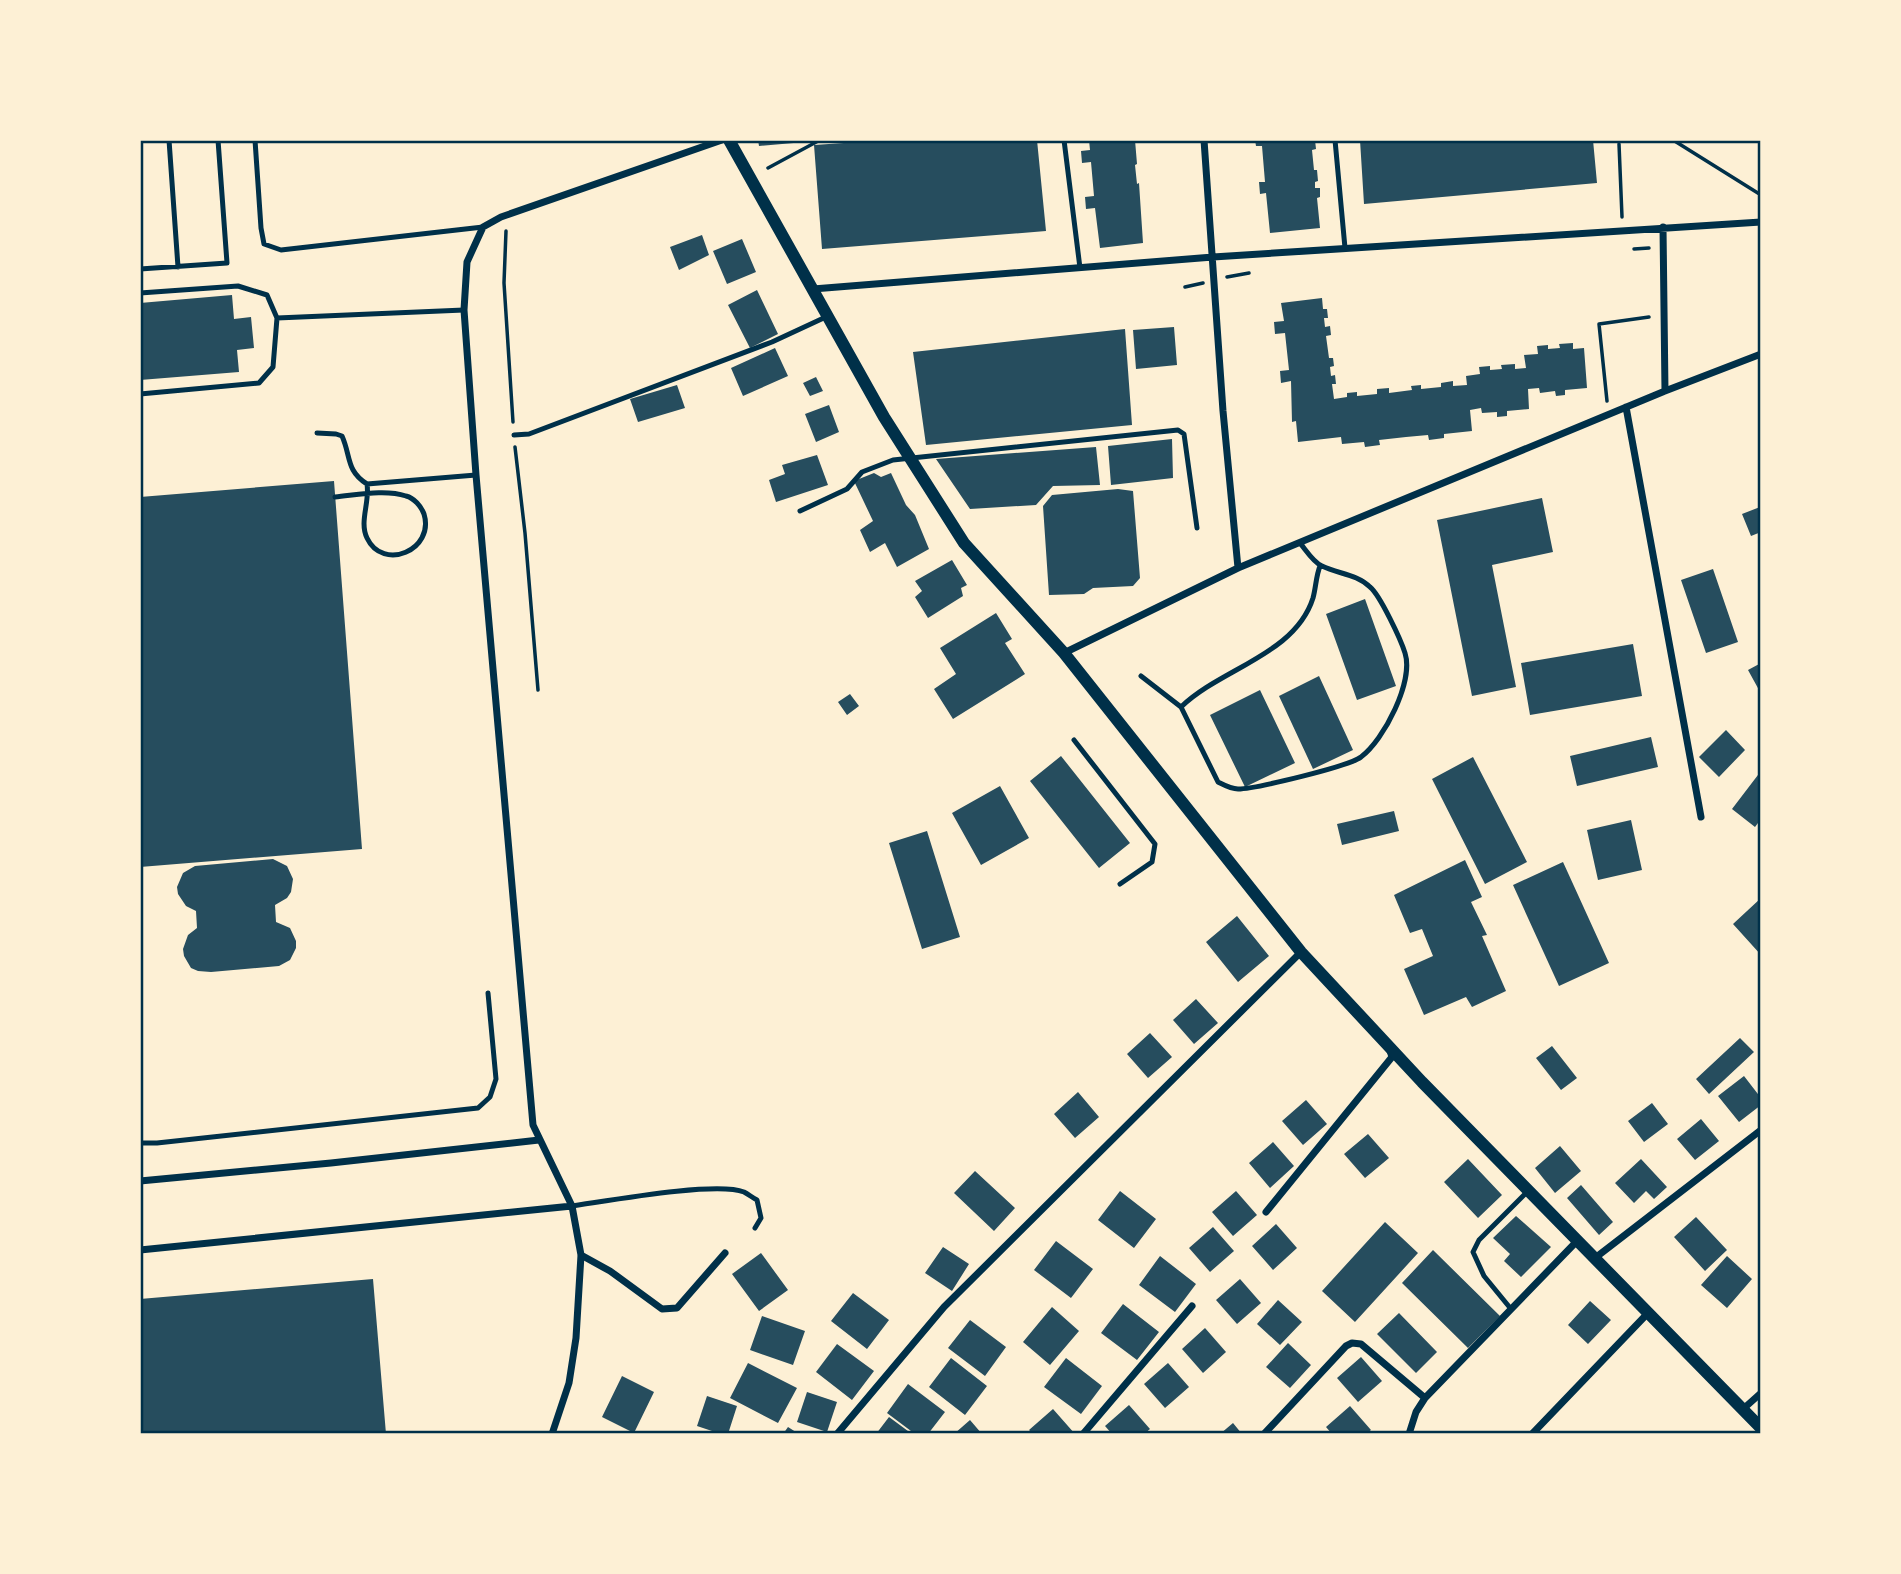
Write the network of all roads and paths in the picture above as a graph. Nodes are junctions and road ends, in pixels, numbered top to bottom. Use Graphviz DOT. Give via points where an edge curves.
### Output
graph roads {
  1 [pos="169,140"];
  2 [pos="218,140"];
  3 [pos="255,140"];
  4 [pos="722,140"];
  5 [pos="729,140"];
  6 [pos="820,140"];
  7 [pos="1064,140"];
  8 [pos="1204,140"];
  9 [pos="1335,140"];
  10 [pos="1673,140"];
  11 [pos="1619,144"];
  12 [pos="768,168"];
  13 [pos="1761,195"];
  14 [pos="507,215"];
  15 [pos="1761,222"];
  16 [pos="1663,226"];
  17 [pos="483,227"];
  18 [pos="1620,229"];
  19 [pos="1345,248"];
  20 [pos="1213,257"];
  21 [pos="178,267"];
  22 [pos="1080,268"];
  23 [pos="140,269"];
  24 [pos="813,289"];
  25 [pos="140,293"];
  26 [pos="464,310"];
  27 [pos="828,316"];
  28 [pos="1648,317"];
  29 [pos="277,318"];
  30 [pos="1761,354"];
  31 [pos="1665,391"];
  32 [pos="140,394"];
  33 [pos="1607,403"];
  34 [pos="1626,407"];
  35 [pos="317,433"];
  36 [pos="514,435"];
  37 [pos="908,457"];
  38 [pos="476,475"];
  39 [pos="368,484"];
  40 [pos="335,497"];
  41 [pos="800,511"];
  42 [pos="1197,528"];
  43 [pos="1300,543"];
  44 [pos="1320,566"];
  45 [pos="1238,568"];
  46 [pos="1065,653"];
  47 [pos="1141,676"];
  48 [pos="538,690"];
  49 [pos="1181,707"];
  50 [pos="1074,740"];
  51 [pos="1701,817"];
  52 [pos="1120,884"];
  53 [pos="1301,952"];
  54 [pos="488,993"];
  55 [pos="1389,1047"];
  56 [pos="1761,1130"];
  57 [pos="539,1140"];
  58 [pos="140,1143"];
  59 [pos="140,1181"];
  60 [pos="1528,1191"];
  61 [pos="572,1206"];
  62 [pos="1266,1213"];
  63 [pos="755,1228"];
  64 [pos="1578,1240"];
  65 [pos="140,1250"];
  66 [pos="725,1253"];
  67 [pos="581,1255"];
  68 [pos="1595,1258"];
  69 [pos="1192,1306"];
  70 [pos="1511,1309"];
  71 [pos="1648,1313"];
  72 [pos="1761,1393"];
  73 [pos="1425,1398"];
  74 [pos="1742,1410"];
  75 [pos="1761,1428"];
  76 [pos="552,1434"];
  77 [pos="837,1434"];
  78 [pos="1083,1434"];
  79 [pos="1264,1434"];
  80 [pos="1409,1434"];
  81 [pos="1532,1434"];
  1 -- 21 [label="lane"];
  2 -- 21 [label="lane" via="227,263"];
  3 -- 17 [label="lane" via="264,244 281,250"];
  4 -- 14 [label="street"];
  5 -- 24 [label="street"];
  6 -- 12 [label="path"];
  7 -- 22 [label="lane"];
  8 -- 20 [label="street"];
  9 -- 19 [label="lane"];
  10 -- 13 [label="path"];
  11 -- 18 [label="path"];
  14 -- 17 [label="street"];
  14 -- 36 [label="path" via="504,283"];
  15 -- 16 [label="street"];
  16 -- 18 [label="street"];
  16 -- 31 [label="street"];
  17 -- 26 [label="street" via="467,262"];
  18 -- 19 [label="street"];
  19 -- 20 [label="street"];
  20 -- 22 [label="street"];
  20 -- 45 [label="street"];
  21 -- 23 [label="lane"];
  22 -- 24 [label="street"];
  24 -- 27 [label="street"];
  25 -- 29 [label="lane" via="238,286 267,295"];
  26 -- 29 [label="lane"];
  26 -- 38 [label="street"];
  27 -- 36 [label="lane" via="759,347"];
  27 -- 37 [label="street"];
  28 -- 33 [label="path" via="1599,324"];
  29 -- 32 [label="lane" via="273,367 259,383"];
  30 -- 31 [label="street"];
  31 -- 34 [label="street"];
  34 -- 43 [label="street"];
  34 -- 51 [label="street"];
  35 -- 39 [label="lane" via="342,436 352,468"];
  36 -- 48 [label="path"];
  37 -- 41 [label="lane" via="862,472 847,489"];
  37 -- 42 [label="lane" via="1181,430"];
  37 -- 46 [label="street" via="964,544"];
  38 -- 39 [label="lane"];
  38 -- 57 [label="street" via="533,1125"];
  39 -- 40 [label="lane" via="368,502 364,520 371,544 384,554 400,555 415,548 424,534 425,518 411,498 387,493 352,496"];
  43 -- 44 [label="lane"];
  43 -- 45 [label="street"];
  44 -- 49 [label="lane" via="1313,598 1290,635 1208,684"];
  44 -- 49 [label="lane" via="1371,587 1406,655 1405,684 1376,743 1360,759 1237,790 1218,782"];
  45 -- 46 [label="street"];
  46 -- 53 [label="street"];
  47 -- 49 [label="lane"];
  50 -- 52 [label="lane" via="1155,844 1152,862"];
  53 -- 55 [label="street"];
  53 -- 77 [label="street" via="944,1307"];
  54 -- 58 [label="lane" via="496,1079 490,1097 478,1108"];
  55 -- 60 [label="street"];
  55 -- 62 [label="street" via="1392,1057"];
  56 -- 68 [label="street"];
  57 -- 59 [label="street"];
  57 -- 61 [label="street"];
  60 -- 64 [label="street"];
  60 -- 70 [label="lane" via="1479,1240 1473,1252 1484,1276"];
  61 -- 63 [label="lane" via="736,1190 758,1200 761,1218"];
  61 -- 65 [label="street"];
  61 -- 67 [label="street"];
  64 -- 68 [label="street"];
  64 -- 70 [label="street"];
  66 -- 67 [label="street" via="677,1308 669,1310"];
  67 -- 76 [label="street" via="569,1383"];
  68 -- 71 [label="street"];
  69 -- 78 [label="street"];
  70 -- 73 [label="street"];
  71 -- 74 [label="street"];
  71 -- 81 [label="street"];
  72 -- 74 [label="street"];
  73 -- 79 [label="street" via="1361,1344 1352,1343"];
  73 -- 80 [label="street"];
  74 -- 75 [label="street"];
}
